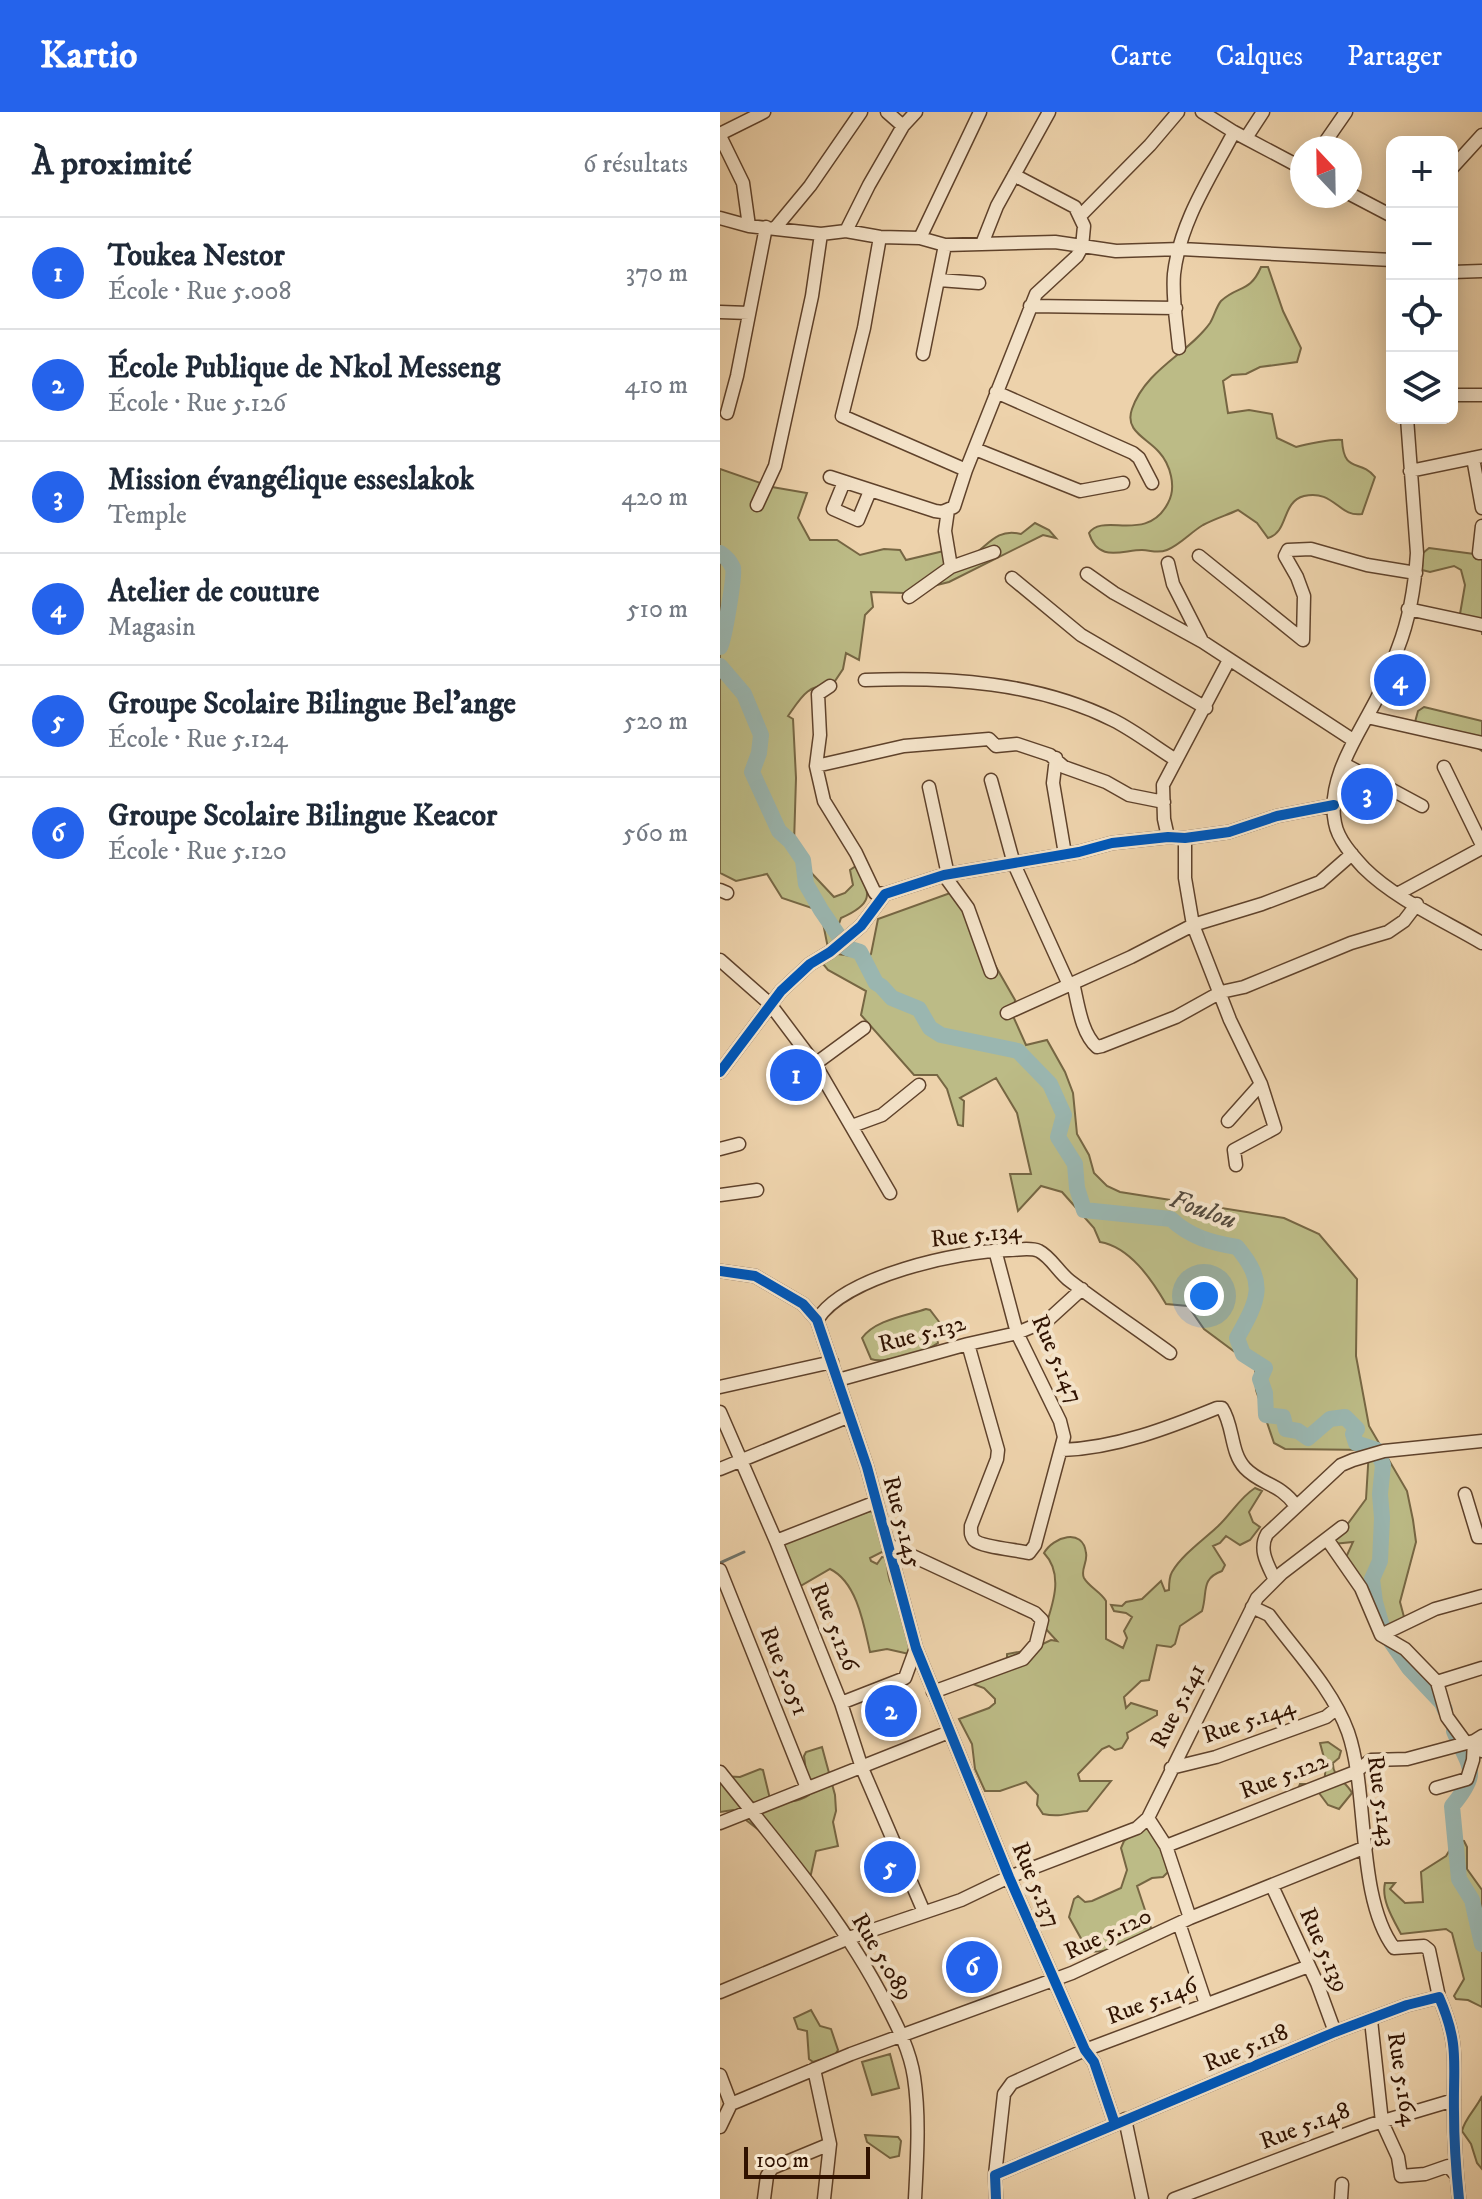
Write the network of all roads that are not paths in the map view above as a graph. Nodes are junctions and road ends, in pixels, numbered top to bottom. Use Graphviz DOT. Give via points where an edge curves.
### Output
graph roads {
  1 [pos="764,112"];
  2 [pos="861,112"];
  3 [pos="887,112"];
  4 [pos="916,112"];
  5 [pos="980,112"];
  6 [pos="1049,112"];
  7 [pos="1178,112"];
  8 [pos="1202,112"];
  9 [pos="1263,112"];
  10 [pos="1346,112"];
  11 [pos="903,126"];
  12 [pos="720,135"];
  13 [pos="1240,135"];
  14 [pos="1482,135"];
  15 [pos="1329,136"];
  16 [pos="1470,147"];
  17 [pos="1482,156"];
  18 [pos="1458,161"];
  19 [pos="1290,162"];
  20 [pos="1014,175"];
  21 [pos="1362,200"];
  22 [pos="1386,213"];
  23 [pos="1081,215"];
  24 [pos="720,218"];
  25 [pos="749,226"];
  26 [pos="771,227"];
  27 [pos="846,231"];
  28 [pos="821,234"];
  29 [pos="880,237"];
  30 [pos="920,238"];
  31 [pos="982,244"];
  32 [pos="945,245"];
  33 [pos="1082,247"];
  34 [pos="1181,249"];
  35 [pos="1386,260"];
  36 [pos="1482,271"];
  37 [pos="1458,272"];
  38 [pos="939,280"];
  39 [pos="979,283"];
  40 [pos="1030,306"];
  41 [pos="1176,308"];
  42 [pos="720,312"];
  43 [pos="749,313"];
  44 [pos="1179,348"];
  45 [pos="923,354"];
  46 [pos="996,392"];
  47 [pos="1458,395"];
  48 [pos="1482,395"];
  49 [pos="727,413"];
  50 [pos="1407,424"];
  51 [pos="975,449"];
  52 [pos="1477,457"];
  53 [pos="966,470"];
  54 [pos="1410,471"];
  55 [pos="830,477"];
  56 [pos="844,482"];
  57 [pos="1123,483"];
  58 [pos="1152,483"];
  59 [pos="870,491"];
  60 [pos="757,505"];
  61 [pos="1482,508"];
  62 [pos="948,510"];
  63 [pos="1482,526"];
  64 [pos="994,552"];
  65 [pos="1482,553"];
  66 [pos="1199,556"];
  67 [pos="1168,563"];
  68 [pos="951,567"];
  69 [pos="1416,573"];
  70 [pos="1087,574"];
  71 [pos="1012,578"];
  72 [pos="909,597"];
  73 [pos="1408,609"];
  74 [pos="1482,625"];
  75 [pos="1203,642"];
  76 [pos="1229,660"];
  77 [pos="865,680"];
  78 [pos="830,686"];
  79 [pos="1206,708"];
  80 [pos="1367,717"];
  81 [pos="1353,740"];
  82 [pos="1482,743"];
  83 [pos="1056,758"];
  84 [pos="1176,760"];
  85 [pos="1344,764"];
  86 [pos="816,766"];
  87 [pos="1444,767"];
  88 [pos="991,780"];
  89 [pos="929,787"];
  90 [pos="1164,802"];
  91 [pos="1334,805"];
  92 [pos="1422,806"];
  93 [pos="1168,837"];
  94 [pos="1185,838"];
  95 [pos="1482,846"];
  96 [pos="1065,854"];
  97 [pos="1352,854"];
  98 [pos="1014,864"];
  99 [pos="946,875"];
  100 [pos="1399,893"];
  101 [pos="885,894"];
  102 [pos="1417,904"];
  103 [pos="1193,925"];
  104 [pos="1482,943"];
  105 [pos="720,960"];
  106 [pos="991,972"];
  107 [pos="1071,984"];
  108 [pos="1221,992"];
  109 [pos="770,1004"];
  110 [pos="1007,1013"];
  111 [pos="864,1028"];
  112 [pos="815,1064"];
  113 [pos="720,1071"];
  114 [pos="1261,1084"];
  115 [pos="919,1085"];
  116 [pos="1228,1121"];
  117 [pos="852,1126"];
  118 [pos="739,1144"];
  119 [pos="720,1149"];
  120 [pos="1236,1165"];
  121 [pos="757,1190"];
  122 [pos="890,1193"];
  123 [pos="720,1195"];
  124 [pos="995,1250"];
  125 [pos="720,1271"];
  126 [pos="1082,1289"];
  127 [pos="817,1320"];
  128 [pos="1017,1333"];
  129 [pos="968,1344"];
  130 [pos="1170,1353"];
  131 [pos="832,1362"];
  132 [pos="838,1380"];
  133 [pos="720,1387"];
  134 [pos="720,1412"];
  135 [pos="850,1416"];
  136 [pos="1482,1441"];
  137 [pos="1062,1450"];
  138 [pos="739,1460"];
  139 [pos="720,1469"];
  140 [pos="1465,1494"];
  141 [pos="876,1502"];
  142 [pos="1296,1506"];
  143 [pos="1342,1527"];
  144 [pos="1482,1537"];
  145 [pos="1327,1539"];
  146 [pos="776,1541"];
  147 [pos="889,1545"];
  148 [pos="720,1570"];
  149 [pos="1275,1580"];
  150 [pos="1482,1596"];
  151 [pos="1252,1607"];
  152 [pos="1381,1635"];
  153 [pos="916,1648"];
  154 [pos="1482,1668"];
  155 [pos="924,1670"];
  156 [pos="905,1678"];
  157 [pos="1437,1682"];
  158 [pos="933,1692"];
  159 [pos="841,1703"];
  160 [pos="1337,1708"];
  161 [pos="949,1732"];
  162 [pos="1476,1743"];
  163 [pos="862,1768"];
  164 [pos="1171,1768"];
  165 [pos="720,1772"];
  166 [pos="1355,1772"];
  167 [pos="807,1788"];
  168 [pos="1436,1788"];
  169 [pos="751,1810"];
  170 [pos="1148,1818"];
  171 [pos="720,1823"];
  172 [pos="994,1838"];
  173 [pos="1166,1846"];
  174 [pos="1366,1847"];
  175 [pos="1009,1877"];
  176 [pos="1272,1886"];
  177 [pos="924,1912"];
  178 [pos="1185,1920"];
  179 [pos="849,1938"];
  180 [pos="1309,1966"];
  181 [pos="1055,1980"];
  182 [pos="720,1992"];
  183 [pos="1439,1997"];
  184 [pos="1206,2004"];
  185 [pos="1371,2020"];
  186 [pos="1335,2032"];
  187 [pos="902,2035"];
  188 [pos="1085,2050"];
  189 [pos="814,2069"];
  190 [pos="721,2083"];
  191 [pos="1454,2100"];
  192 [pos="731,2104"];
  193 [pos="1120,2122"];
  194 [pos="1382,2122"];
  195 [pos="720,2127"];
  196 [pos="830,2144"];
  197 [pos="995,2175"];
  198 [pos="1456,2175"];
  199 [pos="1342,2184"];
  200 [pos="1201,2195"];
  201 [pos="764,2199"];
  202 [pos="824,2199"];
  203 [pos="915,2199"];
  204 [pos="996,2199"];
  205 [pos="1142,2199"];
  206 [pos="1174,2199"];
  207 [pos="1341,2199"];
  208 [pos="1459,2199"];
  1 -- 12 [label="street"];
  2 -- 26 [label="street" via="810,186"];
  3 -- 11 [label="street"];
  4 -- 11 [label="street"];
  5 -- 30 [label="street"];
  6 -- 20 [label="street"];
  7 -- 23 [label="street"];
  8 -- 13 [label="street"];
  9 -- 13 [label="street"];
  10 -- 15 [label="street"];
  11 -- 27 [label="street"];
  12 -- 25 [label="street" via="743,183"];
  13 -- 19 [label="street"];
  13 -- 34 [label="street" via="1202,190"];
  14 -- 16 [label="street"];
  16 -- 17 [label="street"];
  16 -- 18 [label="street"];
  20 -- 23 [label="street"];
  20 -- 31 [label="street"];
  21 -- 22 [label="street"];
  23 -- 33 [label="street"];
  24 -- 25 [label="street"];
  25 -- 26 [label="street"];
  26 -- 28 [label="street"];
  26 -- 43 [label="street"];
  27 -- 28 [label="street"];
  27 -- 29 [label="street"];
  28 -- 60 [label="street" via="775,466"];
  29 -- 30 [label="street"];
  29 -- 53 [label="street" via="842,416"];
  30 -- 32 [label="street"];
  31 -- 32 [label="street"];
  31 -- 33 [label="street" via="1055,242"];
  32 -- 38 [label="street"];
  33 -- 34 [label="street"];
  33 -- 40 [label="street" via="1039,289"];
  34 -- 35 [label="street"];
  34 -- 41 [label="street" via="1174,275"];
  36 -- 37 [label="street"];
  38 -- 39 [label="street"];
  38 -- 45 [label="street"];
  40 -- 41 [label="street"];
  40 -- 46 [label="street"];
  41 -- 44 [label="street"];
  42 -- 43 [label="street"];
  43 -- 49 [label="street"];
  46 -- 51 [label="street"];
  46 -- 58 [label="street" via="1133,453"];
  47 -- 48 [label="street"];
  50 -- 54 [label="street"];
  51 -- 53 [label="street"];
  51 -- 57 [label="street" via="1080,491"];
  52 -- 54 [label="street"];
  52 -- 61 [label="street"];
  53 -- 62 [label="street" via="954,507"];
  54 -- 69 [label="street"];
  55 -- 56 [label="street"];
  56 -- 59 [label="street"];
  56 -- 59 [label="street" via="833,509 858,520"];
  59 -- 62 [label="street" via="935,511"];
  62 -- 68 [label="street" via="945,531"];
  63 -- 65 [label="street"];
  64 -- 68 [label="street"];
  66 -- 69 [label="street" via="1303,640 1304,596 1285,556 1288,550 1311,549"];
  67 -- 75 [label="street"];
  68 -- 72 [label="street"];
  69 -- 73 [label="street"];
  70 -- 75 [label="street"];
  71 -- 79 [label="street" via="1081,635"];
  73 -- 74 [label="street"];
  73 -- 80 [label="street" via="1399,645"];
  75 -- 76 [label="street"];
  76 -- 79 [label="street"];
  76 -- 81 [label="street"];
  77 -- 84 [label="street" via="975,682 1073,702 1116,721"];
  78 -- 86 [label="street" via="818,694"];
  79 -- 84 [label="street"];
  80 -- 81 [label="street"];
  80 -- 82 [label="street"];
  81 -- 85 [label="street"];
  83 -- 86 [label="street" via="1017,744 996,746 989,739 904,746"];
  83 -- 90 [label="street" via="1064,767 1129,795"];
  83 -- 96 [label="street" via="1053,783"];
  84 -- 90 [label="street" via="1163,785"];
  85 -- 91 [label="street"];
  85 -- 92 [label="street"];
  86 -- 101 [label="street" via="824,801 875,893"];
  87 -- 95 [label="street"];
  88 -- 98 [label="street"];
  89 -- 99 [label="street"];
  90 -- 93 [label="street"];
  91 -- 94 [label="street"];
  91 -- 97 [label="street" via="1335,826"];
  93 -- 94 [label="street"];
  93 -- 96 [label="street"];
  94 -- 103 [label="street"];
  95 -- 100 [label="street"];
  96 -- 98 [label="street"];
  97 -- 100 [label="street"];
  97 -- 103 [label="street" via="1320,882"];
  98 -- 99 [label="street"];
  98 -- 107 [label="street"];
  99 -- 101 [label="street"];
  99 -- 106 [label="street" via="968,908"];
  100 -- 102 [label="street"];
  101 -- 109 [label="street" via="861,926 796,975"];
  102 -- 104 [label="street"];
  102 -- 108 [label="street" via="1388,932"];
  103 -- 107 [label="street"];
  103 -- 108 [label="street"];
  105 -- 109 [label="street"];
  107 -- 108 [label="street" via="1084,1026 1097,1047 1176,1017"];
  107 -- 110 [label="street"];
  108 -- 114 [label="street"];
  109 -- 112 [label="street"];
  109 -- 113 [label="street"];
  111 -- 112 [label="street"];
  112 -- 117 [label="street"];
  114 -- 116 [label="street"];
  114 -- 120 [label="street" via="1275,1128 1234,1150"];
  115 -- 117 [label="street" via="882,1115"];
  117 -- 122 [label="street"];
  118 -- 119 [label="street"];
  121 -- 123 [label="street"];
  124 -- 126 [label="street, Rue 5.134" via="1036,1250"];
  124 -- 127 [label="street, Rue 5.134" via="905,1268 839,1298"];
  124 -- 128 [label="street, Rue 5.147"];
  125 -- 127 [label="street" via="755,1276 803,1304"];
  126 -- 128 [label="street, Rue 5.132" via="1048,1320"];
  126 -- 130 [label="street, Rue 5.134"];
  127 -- 131 [label="street, Rue 5.145"];
  128 -- 129 [label="street, Rue 5.132"];
  128 -- 137 [label="street, Rue 5.147" via="1063,1428"];
  129 -- 132 [label="street, Rue 5.132"];
  129 -- 137 [label="street, Rue 5.147" via="998,1450 971,1526 975,1541 1033,1550"];
  131 -- 132 [label="street, Rue 5.145"];
  131 -- 133 [label="street"];
  132 -- 135 [label="street, Rue 5.145"];
  134 -- 138 [label="street, Rue 5.126"];
  135 -- 138 [label="street"];
  135 -- 141 [label="street, Rue 5.145"];
  136 -- 142 [label="street" via="1379,1452 1341,1465"];
  137 -- 142 [label="street" via="1144,1435 1222,1408 1244,1467 1288,1494"];
  138 -- 139 [label="street"];
  138 -- 146 [label="street, Rue 5.126"];
  140 -- 144 [label="street" via="1474,1528"];
  141 -- 146 [label="street"];
  141 -- 147 [label="street, Rue 5.145"];
  142 -- 149 [label="street" via="1263,1542"];
  143 -- 145 [label="street, Rue 5.141"];
  145 -- 149 [label="street, Rue 5.141"];
  145 -- 152 [label="street" via="1361,1588"];
  146 -- 159 [label="street, Rue 5.126"];
  147 -- 153 [label="street, Rue 5.145"];
  147 -- 158 [label="street" via="1042,1620 1036,1644 1023,1659"];
  148 -- 167 [label="street, Rue 5.051"];
  149 -- 151 [label="street, Rue 5.141"];
  150 -- 152 [label="street" via="1435,1609"];
  151 -- 160 [label="street, Rue 5.143" via="1269,1615"];
  151 -- 164 [label="street, Rue 5.141"];
  152 -- 157 [label="street" via="1405,1649"];
  153 -- 155 [label="street, Rue 5.145"];
  153 -- 156 [label="street"];
  154 -- 157 [label="street"];
  155 -- 156 [label="street"];
  155 -- 158 [label="street, Rue 5.145"];
  156 -- 159 [label="street"];
  157 -- 162 [label="street" via="1447,1717"];
  158 -- 161 [label="street, Rue 5.145"];
  159 -- 163 [label="street, Rue 5.126"];
  160 -- 164 [label="street, Rue 5.144" via="1326,1717 1225,1754"];
  160 -- 166 [label="street, Rue 5.143" via="1349,1734"];
  161 -- 163 [label="street"];
  161 -- 172 [label="street, Rue 5.145"];
  162 -- 166 [label="street, Rue 5.122" via="1407,1759 1371,1760"];
  162 -- 168 [label="street" via="1467,1779"];
  163 -- 167 [label="street"];
  163 -- 177 [label="street, Rue 5.126"];
  164 -- 170 [label="street, Rue 5.141"];
  165 -- 169 [label="street, Rue 5.089"];
  166 -- 173 [label="street, Rue 5.122"];
  166 -- 174 [label="street, Rue 5.143"];
  167 -- 169 [label="street"];
  169 -- 171 [label="street"];
  169 -- 179 [label="street, Rue 5.089"];
  170 -- 173 [label="street"];
  170 -- 175 [label="street" via="1137,1828"];
  172 -- 175 [label="street, Rue 5.137"];
  173 -- 178 [label="street"];
  174 -- 176 [label="street, Rue 5.120"];
  174 -- 183 [label="street, Rue 5.143" via="1380,1920 1391,1946 1427,1947"];
  175 -- 177 [label="street"];
  175 -- 181 [label="street, Rue 5.137"];
  176 -- 178 [label="street, Rue 5.120"];
  176 -- 180 [label="street, Rue 5.139"];
  177 -- 179 [label="street"];
  178 -- 181 [label="street, Rue 5.120"];
  178 -- 184 [label="street"];
  179 -- 182 [label="street"];
  179 -- 187 [label="street, Rue 5.089"];
  180 -- 184 [label="street, Rue 5.146"];
  180 -- 186 [label="street, Rue 5.139"];
  181 -- 187 [label="street, Rue 5.120"];
  181 -- 188 [label="street, Rue 5.137"];
  183 -- 185 [label="street, Rue 5.118"];
  183 -- 191 [label="street" via="1454,2037"];
  184 -- 188 [label="street, Rue 5.146"];
  185 -- 186 [label="street, Rue 5.118"];
  185 -- 194 [label="street, Rue 5.164"];
  186 -- 193 [label="street, Rue 5.118"];
  187 -- 189 [label="street, Rue 5.120"];
  187 -- 203 [label="street, Rue 5.089" via="914,2076"];
  188 -- 193 [label="street, Rue 5.137"];
  188 -- 197 [label="street, Rue 5.146" via="1007,2087"];
  189 -- 192 [label="street, Rue 5.120"];
  189 -- 196 [label="street"];
  190 -- 192 [label="street"];
  191 -- 194 [label="street, Rue 5.148"];
  191 -- 198 [label="street"];
  192 -- 195 [label="street"];
  193 -- 197 [label="street, Rue 5.118"];
  193 -- 205 [label="street, Rue 5.137"];
  194 -- 198 [label="street, Rue 5.164" via="1401,2176 1448,2166"];
  194 -- 200 [label="street, Rue 5.148"];
  196 -- 201 [label="street" via="772,2168"];
  196 -- 202 [label="street"];
  197 -- 204 [label="street"];
  198 -- 208 [label="street"];
  199 -- 207 [label="street"];
  200 -- 206 [label="street, Rue 5.148"];
}
